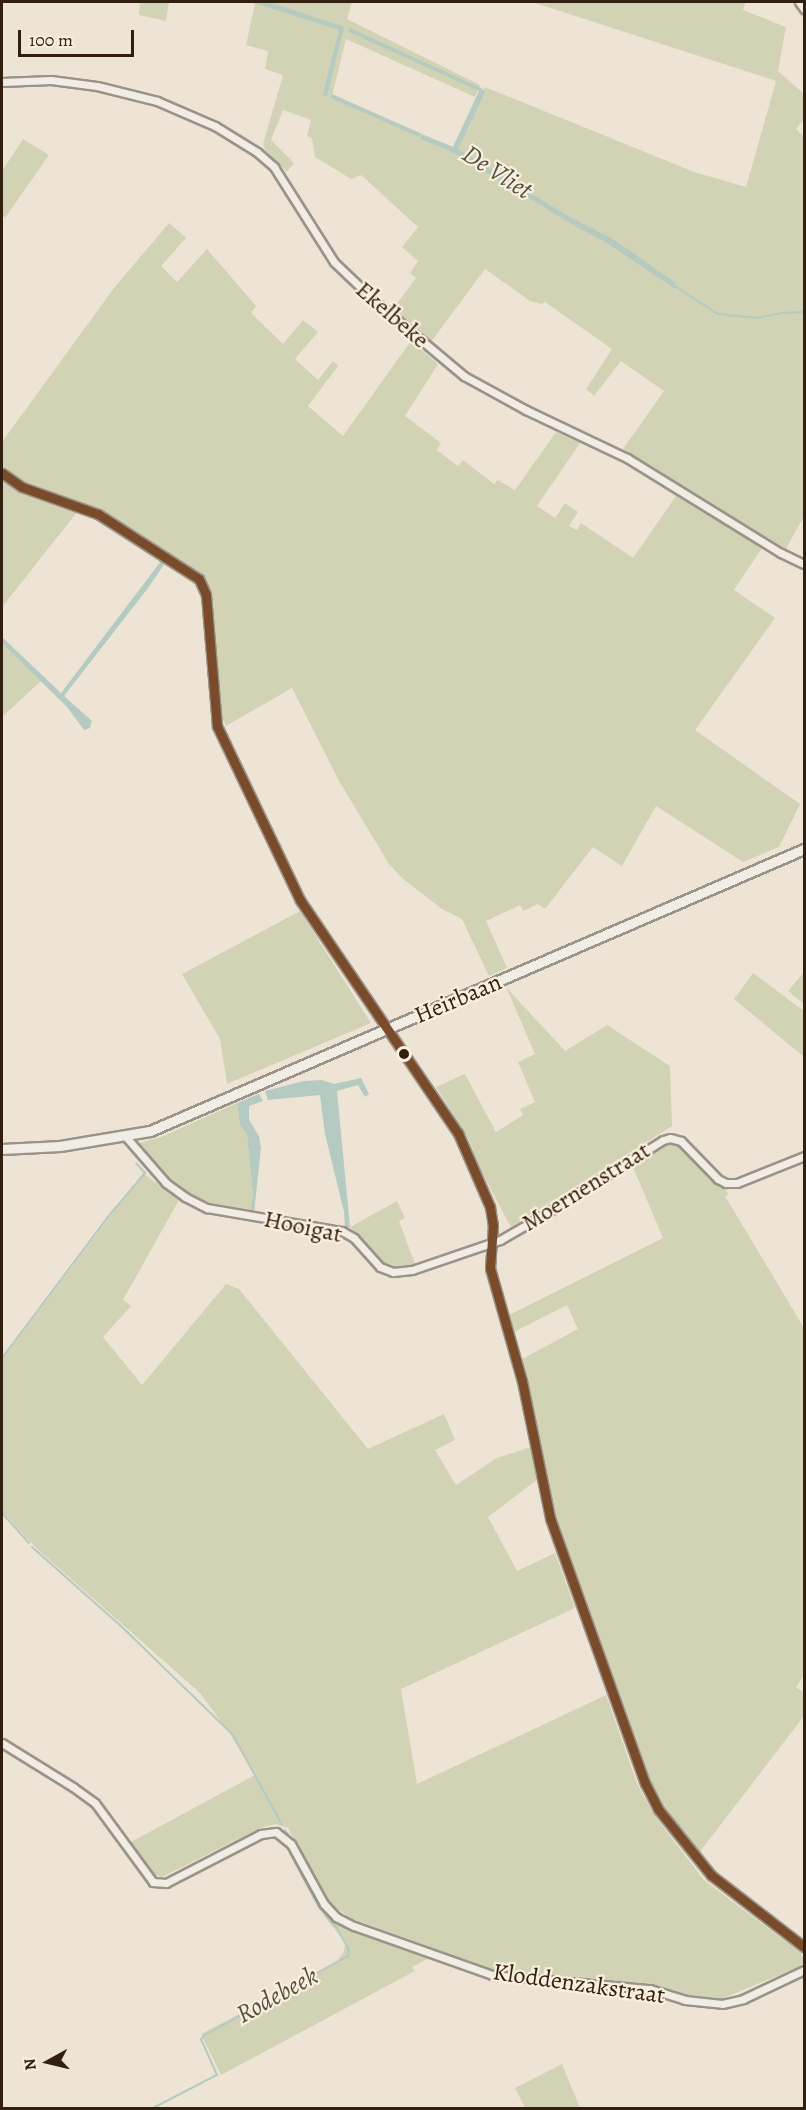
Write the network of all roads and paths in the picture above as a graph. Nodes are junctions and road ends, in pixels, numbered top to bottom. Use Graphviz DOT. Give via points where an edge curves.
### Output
graph roads {
  1 [pos="799,2"];
  2 [pos="804,9"];
  3 [pos="2,82"];
  4 [pos="2,473"];
  5 [pos="804,564"];
  6 [pos="804,849"];
  7 [pos="390,1029"];
  8 [pos="126,1137"];
  9 [pos="2,1149"];
  10 [pos="804,1155"];
  11 [pos="490,1244"];
  12 [pos="2,1743"];
  13 [pos="804,1947"];
  14 [pos="804,1971"];
  1 -- 2 [label="street"];
  3 -- 5 [label="street, Ekelbeke" via="51,80 97,86 156,101 215,126 257,152 274,168 333,262 464,376 627,458"];
  4 -- 7 [label="street" via="22,487 98,514 200,579 206,595 217,726 300,900"];
  6 -- 7 [label="main road, Heirbaan"];
  7 -- 8 [label="main road, Heirbaan" via="150,1131"];
  7 -- 11 [label="street" via="463,1142 491,1213"];
  8 -- 9 [label="main road, Heirbaan"];
  8 -- 11 [label="street, Hooigat" via="166,1183 185,1197 207,1208 342,1231 388,1271 412,1270"];
  10 -- 11 [label="street, Moernenstraat" via="737,1183 726,1183 681,1142 670,1138"];
  11 -- 13 [label="street" via="490,1268 522,1381 560,1551 645,1784 658,1809 711,1875"];
  12 -- 14 [label="street, Kloddenzakstraat" via="94,1803 153,1882 166,1883 261,1834 276,1832 291,1844 324,1904 336,1917 492,1975 650,1989 705,2004 722,2004 743,1999"];
}
